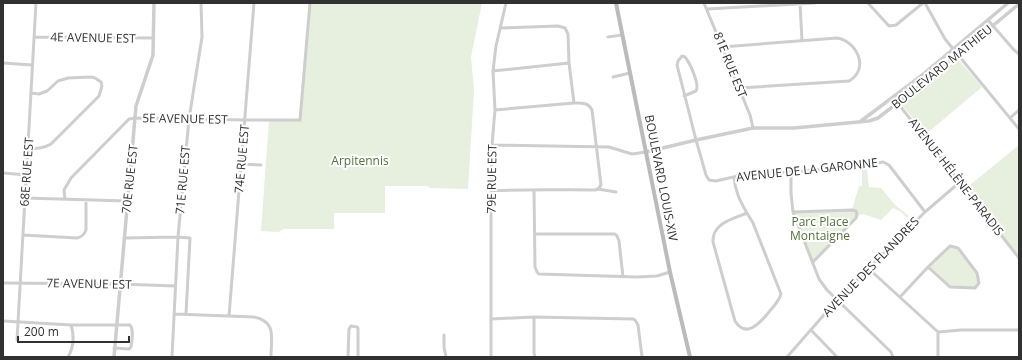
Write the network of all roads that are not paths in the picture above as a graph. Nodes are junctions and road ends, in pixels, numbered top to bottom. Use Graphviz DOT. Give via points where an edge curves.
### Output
graph roads {
  1 [pos="36,3"];
  2 [pos="154,3"];
  3 [pos="202,3"];
  4 [pos="254,3"];
  5 [pos="310,3"];
  6 [pos="506,3"];
  7 [pos="616,3"];
  8 [pos="704,3"];
  9 [pos="800,3"];
  10 [pos="815,3"];
  11 [pos="868,3"];
  12 [pos="924,3"];
  13 [pos="1008,3"];
  14 [pos="1012,3"];
  15 [pos="1019,4"];
  16 [pos="1015,7"];
  17 [pos="707,9"];
  18 [pos="988,20"];
  19 [pos="993,25"];
  20 [pos="500,28"];
  21 [pos="622,35"];
  22 [pos="34,37"];
  23 [pos="608,37"];
  24 [pos="153,38"];
  25 [pos="802,41"];
  26 [pos="722,46"];
  27 [pos="954,49"];
  28 [pos="1019,54"];
  29 [pos="958,55"];
  30 [pos="569,62"];
  31 [pos="3,63"];
  32 [pos="32,64"];
  33 [pos="493,71"];
  34 [pos="630,72"];
  35 [pos="613,77"];
  36 [pos="739,88"];
  37 [pos="31,93"];
  38 [pos="684,96"];
  39 [pos="892,97"];
  40 [pos="574,103"];
  41 [pos="898,103"];
  42 [pos="495,110"];
  43 [pos="1019,110"];
  44 [pos="136,118"];
  45 [pos="1010,118"];
  46 [pos="189,119"];
  47 [pos="245,120"];
  48 [pos="860,122"];
  49 [pos="753,128"];
  50 [pos="1019,128"];
  51 [pos="696,140"];
  52 [pos="492,145"];
  53 [pos="597,146"];
  54 [pos="28,148"];
  55 [pos="646,152"];
  56 [pos="241,164"];
  57 [pos="261,165"];
  58 [pos="791,172"];
  59 [pos="3,173"];
  60 [pos="27,175"];
  61 [pos="734,177"];
  62 [pos="960,182"];
  63 [pos="598,189"];
  64 [pos="491,191"];
  65 [pos="534,191"];
  66 [pos="616,192"];
  67 [pos="25,198"];
  68 [pos="65,199"];
  69 [pos="86,200"];
  70 [pos="127,201"];
  71 [pos="794,212"];
  72 [pos="925,212"];
  73 [pos="747,213"];
  74 [pos="535,234"];
  75 [pos="23,235"];
  76 [pos="178,237"];
  77 [pos="124,238"];
  78 [pos="1019,258"];
  79 [pos="813,262"];
  80 [pos="928,267"];
  81 [pos="869,269"];
  82 [pos="670,272"];
  83 [pos="622,277"];
  84 [pos="3,283"];
  85 [pos="20,283"];
  86 [pos="120,284"];
  87 [pos="175,286"];
  88 [pos="900,297"];
  89 [pos="837,300"];
  90 [pos="175,314"];
  91 [pos="186,314"];
  92 [pos="229,316"];
  93 [pos="534,317"];
  94 [pos="491,319"];
  95 [pos="3,321"];
  96 [pos="18,322"];
  97 [pos="117,324"];
  98 [pos="71,325"];
  99 [pos="811,330"];
  100 [pos="1019,330"];
  101 [pos="938,332"];
  102 [pos="444,335"];
  103 [pos="17,340"];
  104 [pos="114,348"];
  105 [pos="68,357"];
  106 [pos="114,357"];
  107 [pos="172,357"];
  108 [pos="271,357"];
  109 [pos="348,357"];
  110 [pos="358,357"];
  111 [pos="446,357"];
  112 [pos="491,357"];
  113 [pos="535,357"];
  114 [pos="643,357"];
  115 [pos="690,357"];
  116 [pos="787,357"];
  117 [pos="837,357"];
  118 [pos="893,357"];
  119 [pos="938,357"];
  1 -- 22 [label="street, 68E RUE EST"];
  2 -- 24 [label="street, 70E RUE EST"];
  3 -- 46 [label="street, 71E RUE EST" via="202,37"];
  4 -- 47 [label="street, 74E RUE EST"];
  5 -- 47 [label="street, 5E AVENUE EST" via="300,120"];
  6 -- 20 [label="street, 79E RUE EST"];
  7 -- 21 [label="main road, BOULEVARD LOUIS-XIV"];
  8 -- 17 [label="street, 81E RUE EST"];
  9 -- 10 [label="street"];
  9 -- 17 [label="street"];
  9 -- 25 [label="street"];
  11 -- 12 [label="street" via="889,26 896,25"];
  12 -- 27 [label="street" via="945,39"];
  13 -- 18 [label="street, BOULEVARD MATHIEU"];
  14 -- 16 [label="street"];
  15 -- 16 [label="street, BOULEVARD MATHIEU"];
  16 -- 19 [label="street, BOULEVARD MATHIEU"];
  17 -- 26 [label="street, 81E RUE EST"];
  18 -- 19 [label="street"];
  18 -- 27 [label="street, BOULEVARD MATHIEU"];
  19 -- 28 [label="street"];
  19 -- 29 [label="street, BOULEVARD MATHIEU"];
  20 -- 30 [label="street" via="562,26 568,34"];
  20 -- 33 [label="street, 79E RUE EST"];
  21 -- 23 [label="street"];
  21 -- 34 [label="main road, BOULEVARD LOUIS-XIV"];
  22 -- 24 [label="street, 4E AVENUE EST"];
  22 -- 32 [label="street, 68E RUE EST"];
  24 -- 44 [label="street, 70E RUE EST" via="153,55 136,106"];
  25 -- 26 [label="street"];
  25 -- 36 [label="street" via="837,38 847,42 859,55 857,74 853,79 844,82"];
  26 -- 36 [label="street, 81E RUE EST"];
  27 -- 29 [label="street"];
  27 -- 39 [label="street, BOULEVARD MATHIEU"];
  29 -- 41 [label="street, BOULEVARD MATHIEU"];
  29 -- 45 [label="street"];
  30 -- 33 [label="street"];
  30 -- 40 [label="street"];
  31 -- 32 [label="street"];
  32 -- 37 [label="street, 68E RUE EST"];
  33 -- 42 [label="street, 79E RUE EST"];
  34 -- 35 [label="street"];
  34 -- 55 [label="main road, BOULEVARD LOUIS-XIV"];
  36 -- 49 [label="street, 81E RUE EST"];
  37 -- 54 [label="street, 68E RUE EST"];
  37 -- 54 [label="street" via="47,91 58,81 68,78 95,78 102,86 99,96 52,144 37,149"];
  38 -- 38 [label="street" via="676,65 682,56 688,60 698,86 696,91"];
  38 -- 51 [label="street"];
  39 -- 41 [label="street, AVENUE HÉLÈNE-PARADIS"];
  39 -- 48 [label="street, BOULEVARD MATHIEU"];
  40 -- 42 [label="street"];
  40 -- 53 [label="street" via="590,107"];
  41 -- 48 [label="street, BOULEVARD MATHIEU" via="878,118"];
  41 -- 62 [label="street, AVENUE HÉLÈNE-PARADIS"];
  42 -- 52 [label="street, 79E RUE EST"];
  43 -- 45 [label="street"];
  44 -- 46 [label="street, 5E AVENUE EST"];
  44 -- 68 [label="street, 5E AVENUE EST" via="124,122 71,178 64,190"];
  44 -- 70 [label="street, 70E RUE EST"];
  45 -- 50 [label="street"];
  46 -- 47 [label="street, 5E AVENUE EST"];
  46 -- 76 [label="street, 71E RUE EST"];
  47 -- 56 [label="street, 74E RUE EST"];
  48 -- 49 [label="street, BOULEVARD MATHIEU" via="794,128"];
  49 -- 51 [label="street, BOULEVARD MATHIEU"];
  51 -- 55 [label="street, BOULEVARD MATHIEU"];
  51 -- 61 [label="street, AVENUE DE LA GARONNE" via="709,180"];
  52 -- 53 [label="street, BOULEVARD MATHIEU"];
  52 -- 64 [label="street, 79E RUE EST"];
  53 -- 55 [label="street, BOULEVARD MATHIEU" via="632,154"];
  53 -- 63 [label="street" via="601,181"];
  54 -- 60 [label="street, 68E RUE EST"];
  55 -- 82 [label="main road, BOULEVARD LOUIS-XIV"];
  56 -- 57 [label="street"];
  56 -- 92 [label="street, 74E RUE EST"];
  58 -- 61 [label="street, AVENUE DE LA GARONNE"];
  58 -- 71 [label="street" via="790,193"];
  58 -- 72 [label="street, AVENUE DE LA GARONNE" via="883,162 889,165"];
  59 -- 60 [label="street"];
  60 -- 67 [label="street, 68E RUE EST"];
  61 -- 73 [label="street" via="736,193"];
  62 -- 72 [label="street, AVENUE DES FLANDRES"];
  62 -- 78 [label="street, AVENUE HÉLÈNE-PARADIS"];
  63 -- 65 [label="street"];
  63 -- 66 [label="street"];
  64 -- 65 [label="street"];
  64 -- 94 [label="street, 79E RUE EST"];
  65 -- 74 [label="street"];
  67 -- 68 [label="street"];
  67 -- 75 [label="street, 68E RUE EST"];
  68 -- 69 [label="street"];
  69 -- 70 [label="street"];
  69 -- 75 [label="street" via="86,230 81,237"];
  70 -- 77 [label="street, 70E RUE EST"];
  71 -- 79 [label="street"];
  71 -- 79 [label="street" via="852,210 858,215"];
  72 -- 81 [label="street, AVENUE DES FLANDRES"];
  73 -- 73 [label="street" via="722,223 712,236 735,321 739,327 746,329 760,323 778,302 781,294"];
  74 -- 83 [label="street" via="535,267 539,274"];
  74 -- 83 [label="street" via="615,234 619,241"];
  75 -- 85 [label="street, 68E RUE EST"];
  76 -- 77 [label="street"];
  76 -- 87 [label="street, 71E RUE EST"];
  76 -- 91 [label="street" via="190,238"];
  77 -- 86 [label="street, 70E RUE EST"];
  79 -- 89 [label="street" via="819,279"];
  80 -- 80 [label="street" via="948,247 955,247 977,273 979,283 975,288 950,287"];
  80 -- 88 [label="street"];
  81 -- 88 [label="street"];
  81 -- 89 [label="street, AVENUE DES FLANDRES"];
  82 -- 83 [label="street" via="657,276"];
  82 -- 115 [label="main road, BOULEVARD LOUIS-XIV"];
  84 -- 85 [label="street, 7E AVENUE EST"];
  85 -- 86 [label="street, 7E AVENUE EST"];
  85 -- 96 [label="street, 68E RUE EST"];
  86 -- 87 [label="street, 7E AVENUE EST"];
  86 -- 97 [label="street, 70E RUE EST"];
  87 -- 90 [label="street, 71E RUE EST"];
  88 -- 101 [label="street"];
  89 -- 99 [label="street, AVENUE DES FLANDRES"];
  89 -- 118 [label="street" via="891,352"];
  90 -- 91 [label="street"];
  90 -- 107 [label="street, 71E RUE EST"];
  91 -- 92 [label="street"];
  92 -- 108 [label="street" via="254,317 269,324"];
  93 -- 94 [label="street"];
  93 -- 113 [label="street"];
  93 -- 114 [label="street" via="633,319 638,325"];
  94 -- 112 [label="street, 79E RUE EST"];
  95 -- 96 [label="street"];
  96 -- 98 [label="street"];
  96 -- 103 [label="street, 68E RUE EST"];
  97 -- 98 [label="street"];
  97 -- 104 [label="street, 70E RUE EST"];
  97 -- 104 [label="street" via="132,327 131,345 129,348"];
  98 -- 105 [label="street" via="73,346"];
  99 -- 116 [label="street, AVENUE DES FLANDRES"];
  99 -- 117 [label="street"];
  100 -- 101 [label="street"];
  101 -- 119 [label="street"];
  102 -- 111 [label="street"];
  104 -- 106 [label="street, 70E RUE EST"];
  109 -- 110 [label="street" via="351,326 358,328"];
}
